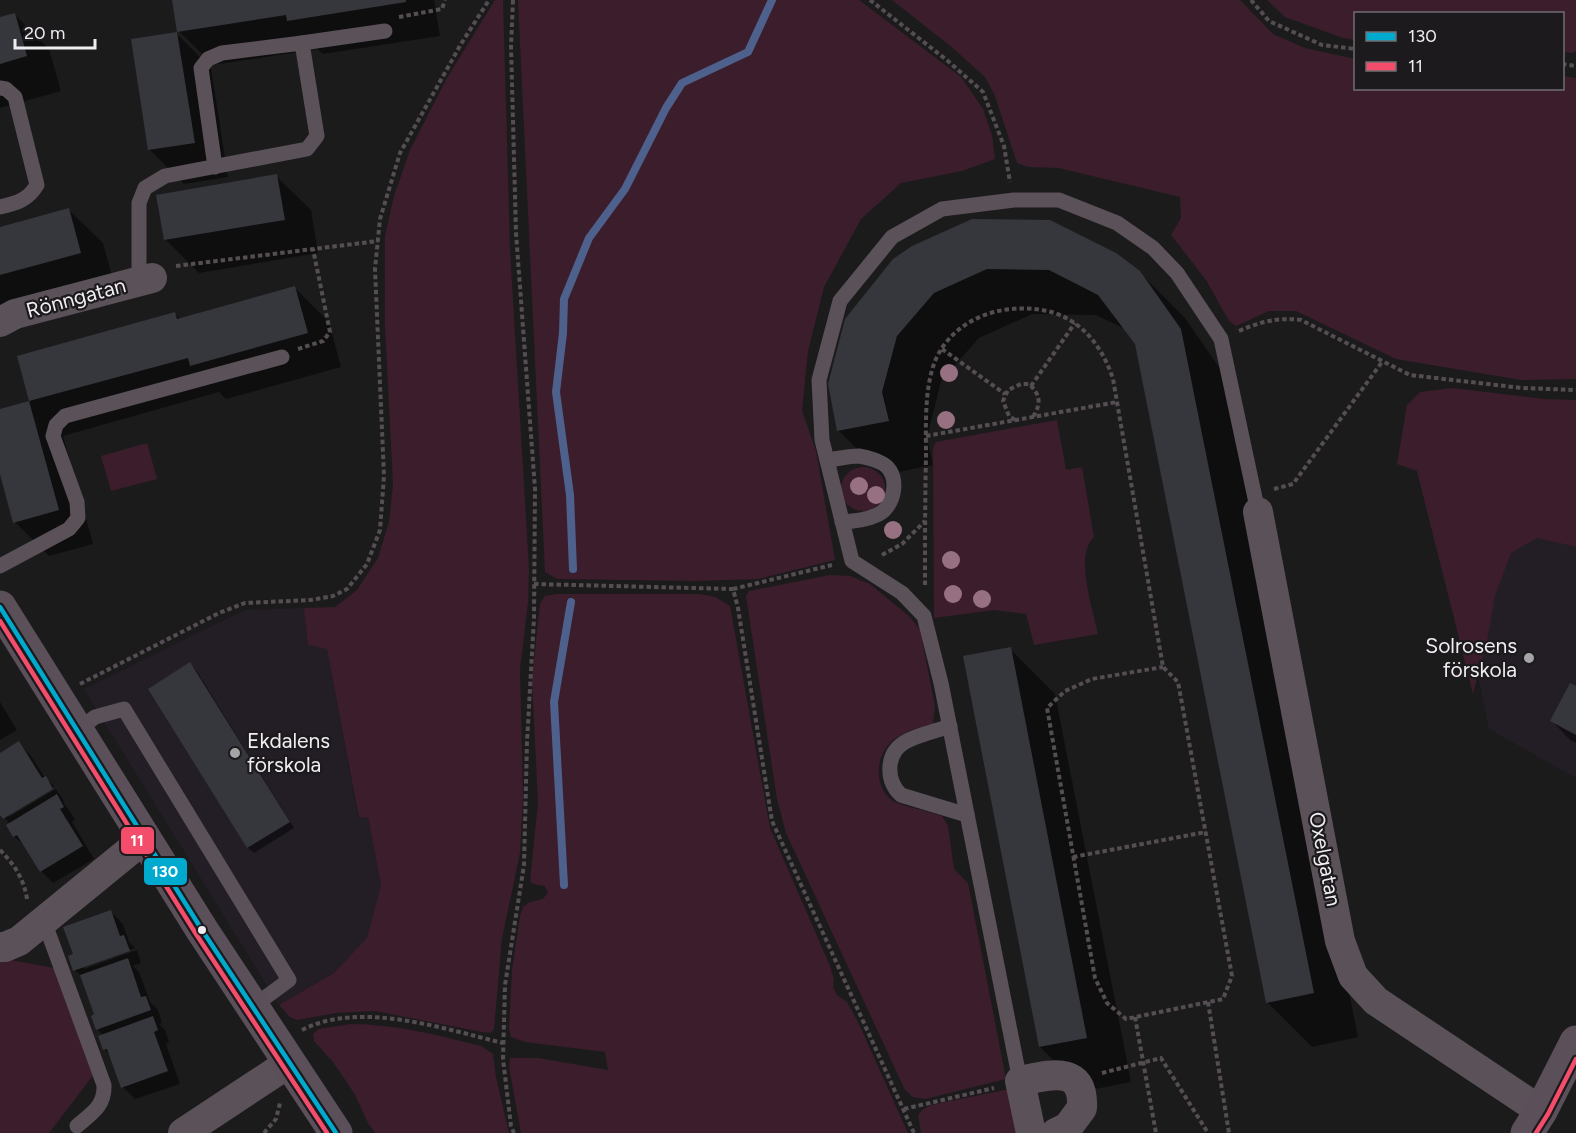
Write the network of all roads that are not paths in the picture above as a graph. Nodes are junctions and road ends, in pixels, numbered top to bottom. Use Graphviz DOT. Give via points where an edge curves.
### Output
graph roads {
  1 [pos="385,31"];
  2 [pos="302,43"];
  3 [pos="0,88"];
  4 [pos="215,167"];
  5 [pos="0,207"];
  6 [pos="146,280"];
  7 [pos="0,321"];
  8 [pos="282,357"];
  9 [pos="827,460"];
  10 [pos="1256,503"];
  11 [pos="842,522"];
  12 [pos="0,566"];
  13 [pos="0,607"];
  14 [pos="950,726"];
  15 [pos="77,731"];
  16 [pos="967,815"];
  17 [pos="144,839"];
  18 [pos="38,925"];
  19 [pos="0,947"];
  20 [pos="250,1005"];
  21 [pos="1576,1042"];
  22 [pos="289,1063"];
  23 [pos="1020,1081"];
  24 [pos="1534,1122"];
  25 [pos="77,1126"];
  26 [pos="183,1133"];
  27 [pos="336,1133"];
  28 [pos="1031,1133"];
  29 [pos="1056,1133"];
  1 -- 2 [label="lane"];
  2 -- 4 [label="lane" via="317,136 307,149"];
  2 -- 4 [label="lane" via="222,53 208,59 201,68"];
  3 -- 5 [label="lane" via="6,88 15,97 37,185 25,199"];
  4 -- 6 [label="lane" via="165,176 145,188 139,203"];
  6 -- 7 [label="street, Rönngatan"];
  8 -- 12 [label="lane" via="65,416 53,436 77,502 78,518 69,529"];
  9 -- 10 [label="lane" via="819,380 840,301 892,237 942,209 1014,200 1059,200 1117,223 1153,248 1177,273 1221,339"];
  9 -- 11 [label="lane"];
  9 -- 11 [label="lane" via="860,456 872,459 887,466 894,480 894,494 880,514"];
  10 -- 24 [label="street, Oxelgatan" via="1340,941 1353,975 1376,1001"];
  11 -- 14 [label="lane" via="856,563 902,593 924,616"];
  13 -- 15 [label="street"];
  14 -- 16 [label="lane"];
  14 -- 16 [label="lane" via="898,748 889,769 890,779 901,795"];
  15 -- 17 [label="street"];
  15 -- 20 [label="lane" via="95,717 124,709 289,980"];
  16 -- 23 [label="lane"];
  17 -- 18 [label="street"];
  17 -- 20 [label="street"];
  18 -- 19 [label="street" via="19,941"];
  18 -- 25 [label="lane" via="104,1085 105,1096 97,1109"];
  20 -- 22 [label="street"];
  21 -- 24 [label="street"];
  22 -- 26 [label="street"];
  22 -- 27 [label="street"];
  23 -- 28 [label="street"];
  23 -- 29 [label="street" via="1064,1075 1081,1088 1082,1108 1068,1127"];
}
